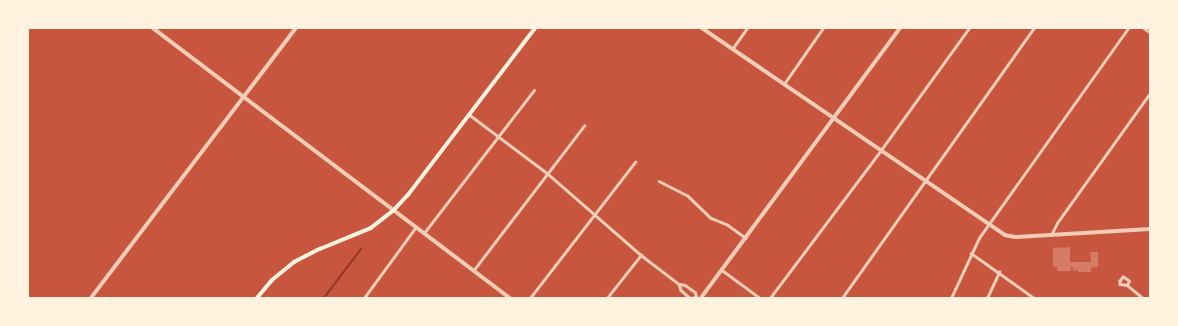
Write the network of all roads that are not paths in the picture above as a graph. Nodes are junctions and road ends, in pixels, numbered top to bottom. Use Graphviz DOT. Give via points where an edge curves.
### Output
graph roads {
  1 [pos="153,28"];
  2 [pos="296,28"];
  3 [pos="535,28"];
  4 [pos="702,28"];
  5 [pos="748,28"];
  6 [pos="823,28"];
  7 [pos="900,28"];
  8 [pos="969,28"];
  9 [pos="1034,28"];
  10 [pos="1128,28"];
  11 [pos="1144,28"];
  12 [pos="1150,32"];
  13 [pos="733,48"];
  14 [pos="784,84"];
  15 [pos="534,90"];
  16 [pos="1150,93"];
  17 [pos="243,97"];
  18 [pos="470,115"];
  19 [pos="835,118"];
  20 [pos="584,126"];
  21 [pos="498,135"];
  22 [pos="882,150"];
  23 [pos="635,162"];
  24 [pos="548,173"];
  25 [pos="659,181"];
  26 [pos="926,181"];
  27 [pos="393,211"];
  28 [pos="594,214"];
  29 [pos="988,224"];
  30 [pos="416,227"];
  31 [pos="1150,230"];
  32 [pos="424,233"];
  33 [pos="1051,236"];
  34 [pos="746,238"];
  35 [pos="972,253"];
  36 [pos="641,255"];
  37 [pos="473,270"];
  38 [pos="722,270"];
  39 [pos="999,272"];
  40 [pos="679,284"];
  41 [pos="1127,285"];
  42 [pos="91,298"];
  43 [pos="257,298"];
  44 [pos="364,298"];
  45 [pos="510,298"];
  46 [pos="530,298"];
  47 [pos="607,298"];
  48 [pos="698,298"];
  49 [pos="760,298"];
  50 [pos="770,298"];
  51 [pos="842,298"];
  52 [pos="951,298"];
  53 [pos="987,298"];
  54 [pos="1034,298"];
  55 [pos="1143,298"];
  1 -- 17 [label="street"];
  2 -- 17 [label="street"];
  3 -- 18 [label="main road"];
  4 -- 13 [label="street"];
  5 -- 13 [label="street"];
  6 -- 14 [label="street"];
  7 -- 19 [label="street"];
  8 -- 22 [label="street"];
  9 -- 26 [label="street"];
  10 -- 29 [label="street"];
  11 -- 12 [label="street"];
  13 -- 14 [label="street"];
  14 -- 19 [label="street"];
  15 -- 21 [label="street"];
  16 -- 33 [label="street" via="1057,223"];
  17 -- 27 [label="street"];
  17 -- 42 [label="street"];
  18 -- 21 [label="street"];
  18 -- 27 [label="main road"];
  19 -- 22 [label="street"];
  19 -- 34 [label="street"];
  20 -- 24 [label="street"];
  21 -- 24 [label="street"];
  21 -- 32 [label="street"];
  22 -- 26 [label="street"];
  22 -- 50 [label="street"];
  23 -- 28 [label="street"];
  24 -- 28 [label="street"];
  24 -- 37 [label="street"];
  25 -- 34 [label="street" via="687,195 711,218 728,225"];
  26 -- 29 [label="street"];
  26 -- 51 [label="street"];
  27 -- 30 [label="street"];
  27 -- 43 [label="main road" via="371,228 294,262 272,280"];
  28 -- 36 [label="street"];
  28 -- 46 [label="street"];
  29 -- 33 [label="street" via="1009,236"];
  29 -- 35 [label="street"];
  30 -- 32 [label="street"];
  30 -- 44 [label="street"];
  31 -- 33 [label="street"];
  32 -- 37 [label="street"];
  34 -- 38 [label="street"];
  35 -- 39 [label="street"];
  35 -- 52 [label="street"];
  36 -- 40 [label="street"];
  36 -- 47 [label="street"];
  37 -- 45 [label="street"];
  38 -- 48 [label="street"];
  38 -- 49 [label="street"];
  39 -- 53 [label="street"];
  39 -- 54 [label="street"];
  40 -- 48 [label="street" via="695,292"];
  40 -- 48 [label="street" via="681,290 690,298"];
  41 -- 55 [label="street"];
}
